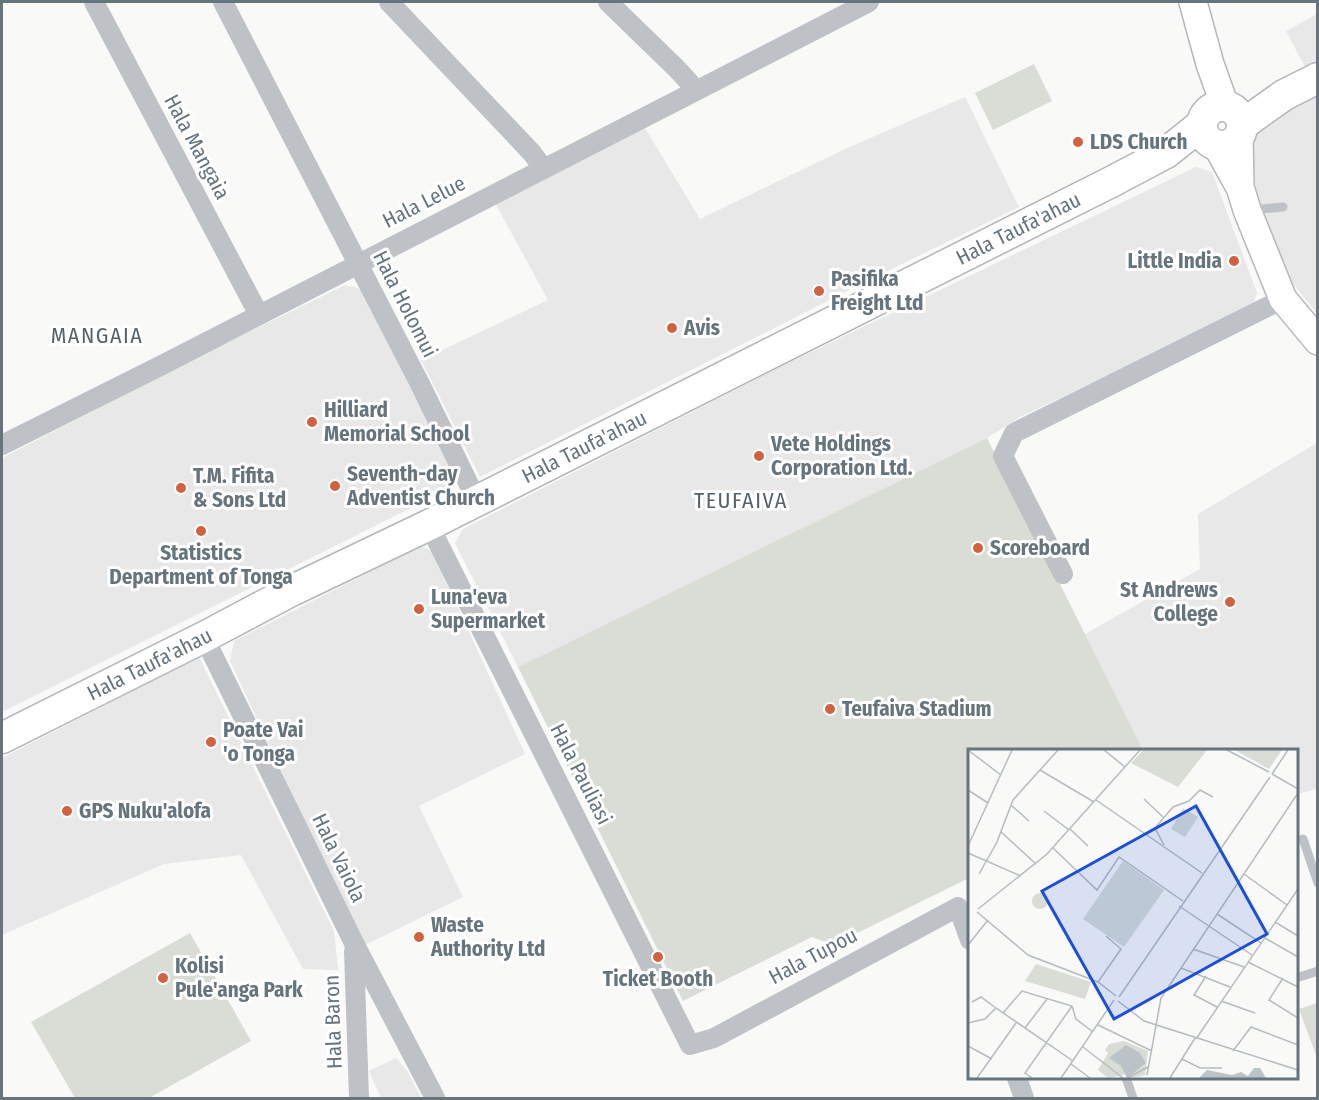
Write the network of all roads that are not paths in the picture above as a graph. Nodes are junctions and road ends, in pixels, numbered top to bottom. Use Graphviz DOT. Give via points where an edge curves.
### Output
graph roads {
  1 [pos="94,2"];
  2 [pos="223,2"];
  3 [pos="389,2"];
  4 [pos="608,2"];
  5 [pos="868,2"];
  6 [pos="1193,2"];
  7 [pos="1317,78"];
  8 [pos="694,91"];
  9 [pos="1222,125"];
  10 [pos="543,168"];
  11 [pos="1244,199"];
  12 [pos="1283,207"];
  13 [pos="357,263"];
  14 [pos="1283,300"];
  15 [pos="259,315"];
  16 [pos="1317,341"];
  17 [pos="2,445"];
  18 [pos="477,501"];
  19 [pos="429,525"];
  20 [pos="1063,573"];
  21 [pos="204,637"];
  22 [pos="2,738"];
  23 [pos="1303,839"];
  24 [pos="1317,883"];
  25 [pos="968,937"];
  26 [pos="354,943"];
  27 [pos="1317,971"];
  28 [pos="1298,977"];
  29 [pos="690,1045"];
  30 [pos="1018,1079"];
  31 [pos="1126,1079"];
  32 [pos="1130,1096"];
  33 [pos="359,1098"];
  34 [pos="435,1098"];
  35 [pos="1024,1098"];
  1 -- 15 [label="street, Hala Mangaia"];
  2 -- 13 [label="street, Hala Holomui"];
  3 -- 10 [label="street"];
  4 -- 8 [label="street" via="677,69"];
  5 -- 8 [label="street, Hala Lelue"];
  6 -- 9 [label="main road"];
  7 -- 9 [label="main road, Hala Taufa'ahau"];
  8 -- 10 [label="street, Hala Lelue"];
  9 -- 11 [label="main road"];
  9 -- 18 [label="main road, Hala Taufa'ahau"];
  10 -- 13 [label="street, Hala Lelue"];
  11 -- 12 [label="lane"];
  11 -- 14 [label="main road"];
  13 -- 15 [label="street, Hala Lelue"];
  13 -- 18 [label="street, Hala Holomui"];
  14 -- 16 [label="main road"];
  14 -- 20 [label="street" via="1014,433 1003,456"];
  15 -- 17 [label="street, Hala Lelue"];
  18 -- 19 [label="main road, Hala Taufa'ahau"];
  19 -- 21 [label="main road, Hala Taufa'ahau"];
  19 -- 29 [label="street, Hala Pauliasi"];
  21 -- 22 [label="main road, Hala Taufa'ahau"];
  21 -- 26 [label="street, Hala Vaiola"];
  23 -- 24 [label="lane"];
  25 -- 29 [label="street, Hala Tupou" via="958,907 714,1038"];
  26 -- 33 [label="street, Hala Baron"];
  26 -- 34 [label="street, Hala Vaiola"];
  27 -- 28 [label="lane"];
  30 -- 35 [label="street"];
  31 -- 32 [label="lane"];
}
